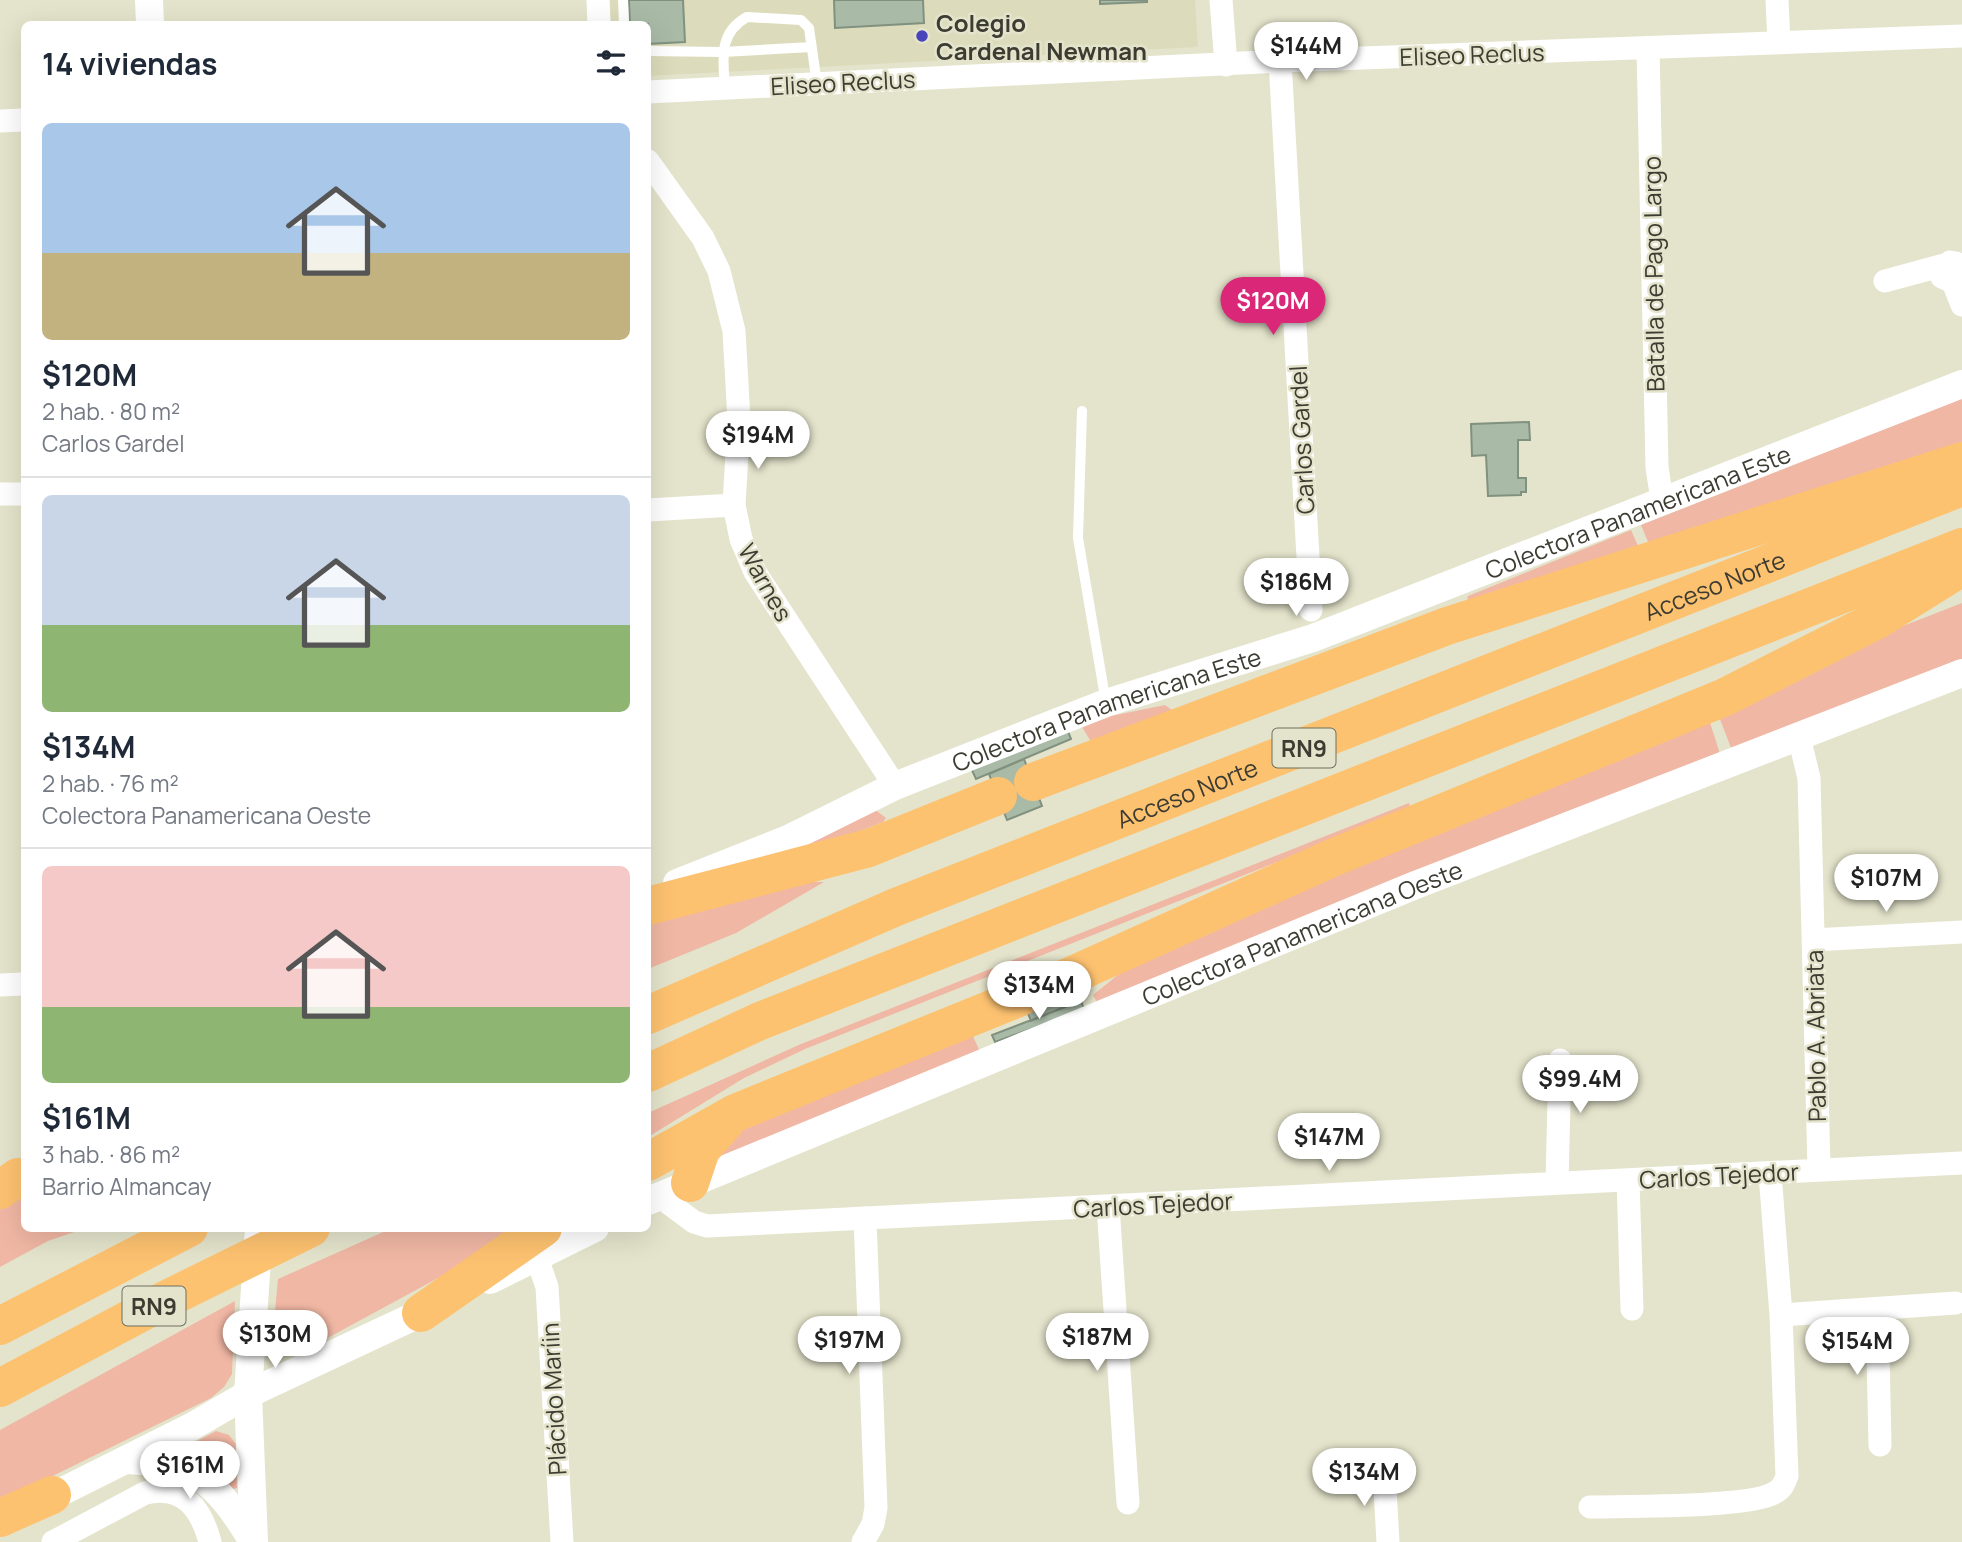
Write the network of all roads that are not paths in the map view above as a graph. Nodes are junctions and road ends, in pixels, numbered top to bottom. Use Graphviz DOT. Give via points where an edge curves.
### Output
graph roads {
  1 [pos="149,0"];
  2 [pos="598,0"];
  3 [pos="623,0"];
  4 [pos="1221,0"];
  5 [pos="1777,0"];
  6 [pos="150,21"];
  7 [pos="599,21"];
  8 [pos="624,21"];
  9 [pos="1962,36"];
  10 [pos="1779,43"];
  11 [pos="811,47"];
  12 [pos="1648,48"];
  13 [pos="651,51"];
  14 [pos="722,52"];
  15 [pos="1280,61"];
  16 [pos="1226,65"];
  17 [pos="817,84"];
  18 [pos="724,88"];
  19 [pos="651,92"];
  20 [pos="21,120"];
  21 [pos="0,121"];
  22 [pos="651,165"];
  23 [pos="1954,267"];
  24 [pos="1885,281"];
  25 [pos="1962,305"];
  26 [pos="1962,384"];
  27 [pos="1082,411"];
  28 [pos="1962,461"];
  29 [pos="1962,488"];
  30 [pos="0,494"];
  31 [pos="21,494"];
  32 [pos="1662,500"];
  33 [pos="734,505"];
  34 [pos="651,510"];
  35 [pos="1962,547"];
  36 [pos="1962,567"];
  37 [pos="1311,610"];
  38 [pos="1962,673"];
  39 [pos="1106,702"];
  40 [pos="1799,737"];
  41 [pos="1033,782"];
  42 [pos="895,786"];
  43 [pos="998,796"];
  44 [pos="651,893"];
  45 [pos="651,905"];
  46 [pos="1962,932"];
  47 [pos="1813,940"];
  48 [pos="1059,981"];
  49 [pos="21,984"];
  50 [pos="0,985"];
  51 [pos="1021,997"];
  52 [pos="651,1014"];
  53 [pos="1560,1060"];
  54 [pos="651,1072"];
  55 [pos="1962,1163"];
  56 [pos="1819,1168"];
  57 [pos="1770,1174"];
  58 [pos="1628,1180"];
  59 [pos="1557,1183"];
  60 [pos="665,1191"];
  61 [pos="1108,1206"];
  62 [pos="865,1218"];
  63 [pos="181,1232"];
  64 [pos="259,1232"];
  65 [pos="303,1232"];
  66 [pos="580,1232"];
  67 [pos="540,1243"];
  68 [pos="1956,1303"];
  69 [pos="1632,1309"];
  70 [pos="1877,1309"];
  71 [pos="421,1313"];
  72 [pos="1780,1315"];
  73 [pos="0,1326"];
  74 [pos="0,1388"];
  75 [pos="248,1394"];
  76 [pos="1880,1445"];
  77 [pos="127,1460"];
  78 [pos="1384,1471"];
  79 [pos="52,1495"];
  80 [pos="1128,1503"];
  81 [pos="1590,1507"];
  82 [pos="0,1518"];
  83 [pos="0,1526"];
  84 [pos="53,1542"];
  85 [pos="209,1542"];
  86 [pos="253,1542"];
  87 [pos="562,1542"];
  88 [pos="863,1542"];
  89 [pos="1388,1542"];
  1 -- 6 [label="street"];
  2 -- 7 [label="street"];
  3 -- 8 [label="lane"];
  4 -- 16 [label="street"];
  5 -- 10 [label="street"];
  9 -- 10 [label="street, Eliseo Reclus"];
  10 -- 12 [label="street, Eliseo Reclus"];
  11 -- 14 [label="lane"];
  11 -- 14 [label="lane" via="809,28 801,20 747,17 728,32"];
  11 -- 17 [label="lane"];
  12 -- 15 [label="street, Eliseo Reclus"];
  12 -- 32 [label="street, Batalla de Pago Largo" via="1657,467"];
  13 -- 14 [label="lane"];
  14 -- 18 [label="lane"];
  15 -- 16 [label="street, Eliseo Reclus"];
  15 -- 37 [label="street, Carlos Gardel"];
  16 -- 17 [label="street, Eliseo Reclus"];
  17 -- 18 [label="street, Eliseo Reclus"];
  18 -- 19 [label="street, Eliseo Reclus"];
  20 -- 21 [label="street"];
  22 -- 33 [label="street, Warnes" via="704,238 719,271 734,331 739,420"];
  23 -- 24 [label="street"];
  23 -- 25 [label="street"];
  26 -- 32 [label="street, Colectora Panamericana Este"];
  27 -- 39 [label="lane" via="1078,538"];
  28 -- 41 [label="highway" via="1447,626"];
  29 -- 52 [label="highway, Acceso Norte / RN9" via="896,907"];
  30 -- 31 [label="street"];
  32 -- 39 [label="street, Colectora Panamericana Este" via="1313,638"];
  33 -- 34 [label="street"];
  33 -- 42 [label="street, Warnes" via="755,572"];
  35 -- 54 [label="highway, RN9" via="785,1011"];
  36 -- 48 [label="highway" via="1879,619 1725,697 1332,858"];
  38 -- 40 [label="street, Colectora Panamericana Oeste"];
  39 -- 42 [label="street, Colectora Panamericana Este"];
  40 -- 47 [label="street, Pablo A. Abriata" via="1809,778"];
  40 -- 60 [label="street, Colectora Panamericana Oeste" via="1413,886"];
  42 -- 44 [label="street, Colectora Panamericana Este" via="788,839"];
  43 -- 45 [label="highway" via="869,848"];
  46 -- 47 [label="street"];
  47 -- 56 [label="street, Pablo A. Abriata"];
  49 -- 50 [label="street"];
  51 -- 60 [label="highway" via="735,1113"];
  53 -- 59 [label="street"];
  55 -- 56 [label="street, Carlos Tejedor"];
  56 -- 57 [label="street, Carlos Tejedor"];
  57 -- 58 [label="street, Carlos Tejedor"];
  57 -- 72 [label="street"];
  58 -- 59 [label="street, Carlos Tejedor"];
  58 -- 69 [label="street"];
  59 -- 61 [label="street, Carlos Tejedor"];
  60 -- 62 [label="street, Carlos Tejedor" via="694,1222 707,1226"];
  61 -- 62 [label="street, Carlos Tejedor"];
  61 -- 80 [label="street"];
  62 -- 88 [label="street" via="876,1508"];
  63 -- 73 [label="highway, RN9"];
  64 -- 75 [label="street"];
  65 -- 74 [label="highway, RN9"];
  66 -- 67 [label="street"];
  67 -- 71 [label="highway"];
  67 -- 87 [label="street, Plácido Maríin" via="547,1287"];
  68 -- 70 [label="street"];
  70 -- 72 [label="street"];
  70 -- 76 [label="street"];
  71 -- 75 [label="street"];
  72 -- 81 [label="street" via="1787,1476 1783,1486 1774,1494 1742,1501"];
  75 -- 77 [label="street"];
  75 -- 86 [label="street"];
  77 -- 79 [label="street"];
  77 -- 86 [label="street" via="174,1465 200,1477 220,1495"];
  78 -- 89 [label="street"];
  79 -- 82 [label="highway"];
  79 -- 83 [label="street"];
  84 -- 85 [label="street" via="145,1493 162,1489 172,1491 196,1510"];
}
